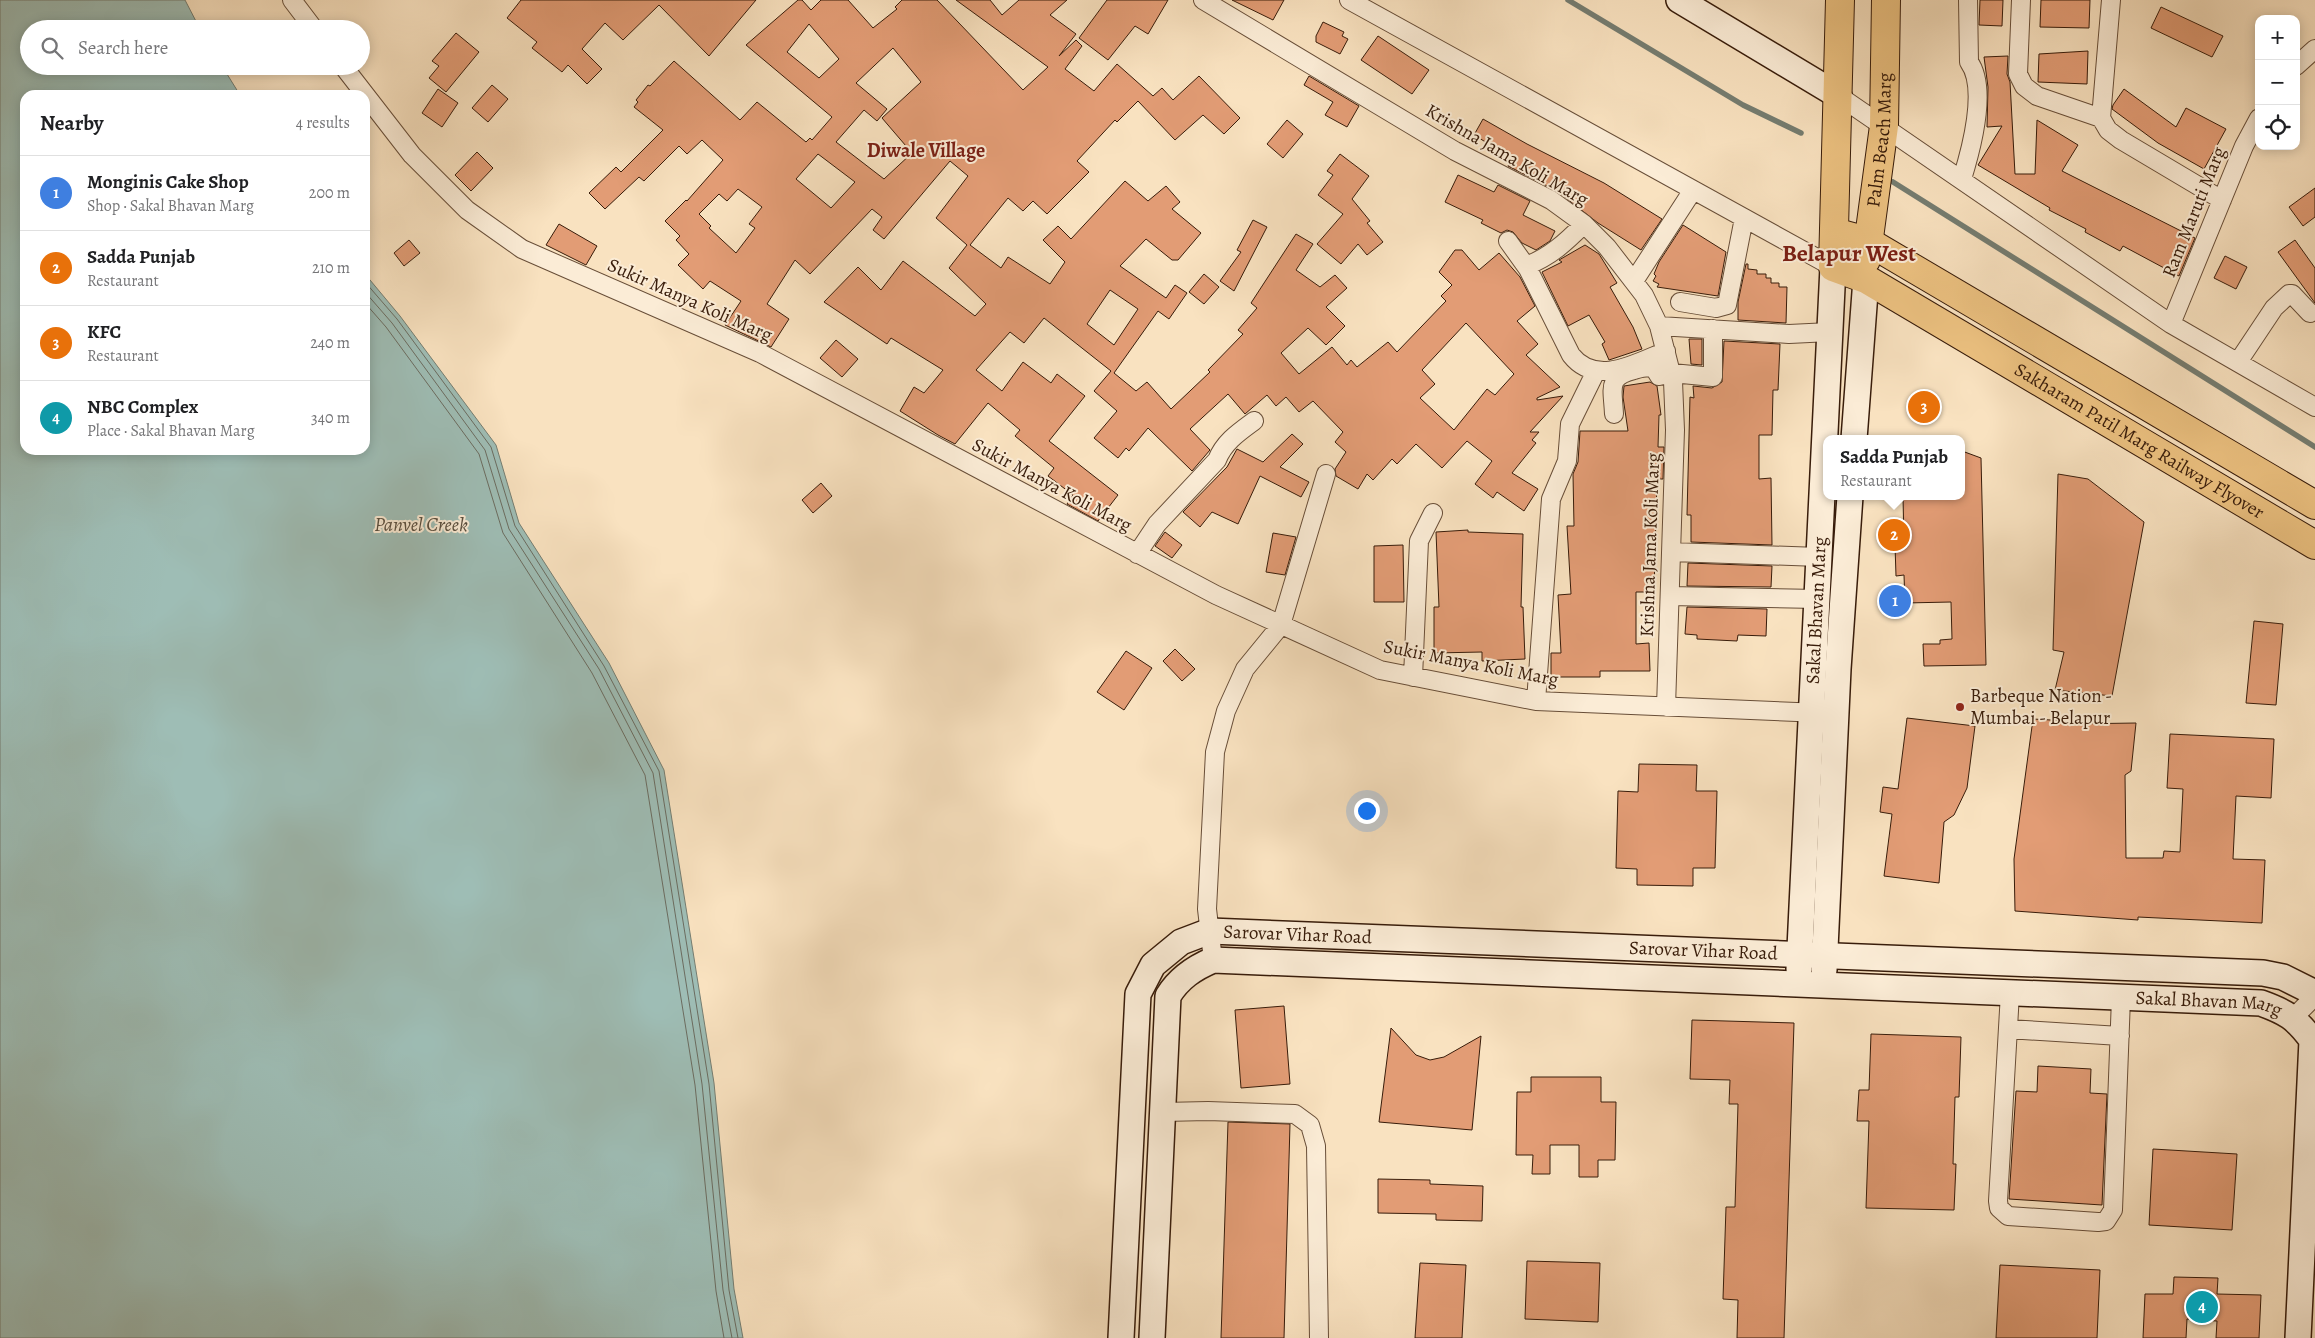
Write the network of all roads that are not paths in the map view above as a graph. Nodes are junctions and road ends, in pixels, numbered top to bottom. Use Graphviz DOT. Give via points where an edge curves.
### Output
graph roads {
  1 [pos="292,0"];
  2 [pos="1203,0"];
  3 [pos="1349,0"];
  4 [pos="1678,0"];
  5 [pos="1840,0"];
  6 [pos="1886,0"];
  7 [pos="1968,0"];
  8 [pos="1977,0"];
  9 [pos="2021,0"];
  10 [pos="2111,0"];
  11 [pos="307,20"];
  12 [pos="1976,29"];
  13 [pos="2315,49"];
  14 [pos="2300,62"];
  15 [pos="351,75"];
  16 [pos="362,90"];
  17 [pos="1839,96"];
  18 [pos="370,100"];
  19 [pos="2101,118"];
  20 [pos="2255,125"];
  21 [pos="1884,126"];
  22 [pos="1962,179"];
  23 [pos="1693,190"];
  24 [pos="2222,200"];
  25 [pos="1744,218"];
  26 [pos="1584,224"];
  27 [pos="1834,232"];
  28 [pos="1508,241"];
  29 [pos="1867,241"];
  30 [pos="1526,266"];
  31 [pos="1833,267"];
  32 [pos="1643,278"];
  33 [pos="1866,279"];
  34 [pos="2310,313"];
  35 [pos="2171,324"];
  36 [pos="1659,326"];
  37 [pos="1693,328"];
  38 [pos="1713,329"];
  39 [pos="1830,332"];
  40 [pos="1666,351"];
  41 [pos="2238,362"];
  42 [pos="1596,371"];
  43 [pos="1672,373"];
  44 [pos="2315,407"];
  45 [pos="1614,414"];
  46 [pos="1254,421"];
  47 [pos="1825,435"];
  48 [pos="1854,435"];
  49 [pos="1326,474"];
  50 [pos="1823,478"];
  51 [pos="1850,500"];
  52 [pos="2315,505"];
  53 [pos="1433,513"];
  54 [pos="2315,545"];
  55 [pos="1137,554"];
  56 [pos="1671,556"];
  57 [pos="1819,561"];
  58 [pos="1670,596"];
  59 [pos="1817,600"];
  60 [pos="1281,625"];
  61 [pos="1413,677"];
  62 [pos="1536,701"];
  63 [pos="1666,706"];
  64 [pos="1811,712"];
  65 [pos="1837,713"];
  66 [pos="1210,931"];
  67 [pos="1800,954"];
  68 [pos="1825,955"];
  69 [pos="1213,960"];
  70 [pos="1798,984"];
  71 [pos="1823,985"];
  72 [pos="2010,993"];
  73 [pos="2315,994"];
  74 [pos="2121,998"];
  75 [pos="2293,1018"];
  76 [pos="2008,1029"];
  77 [pos="2120,1036"];
  78 [pos="1162,1112"];
  79 [pos="1121,1338"];
  80 [pos="1152,1338"];
  81 [pos="1319,1338"];
  82 [pos="2298,1338"];
  1 -- 11 [label="street"];
  2 -- 26 [label="street, Krishna Jama Koli Marg" via="1455,151 1551,200"];
  3 -- 23 [label="street"];
  4 -- 17 [label="main road"];
  5 -- 17 [label="main road, Palm Beach Marg"];
  6 -- 21 [label="main road, Palm Beach Marg"];
  7 -- 22 [label="street" via="1969,62 1974,69 1977,118"];
  8 -- 12 [label="street"];
  9 -- 19 [label="street" via="2018,74 2024,86 2037,96"];
  10 -- 19 [label="street"];
  13 -- 14 [label="street"];
  15 -- 16 [label="street, Sukir Manya Koli Marg"];
  17 -- 21 [label="street"];
  17 -- 27 [label="main road, Palm Beach Marg"];
  18 -- 55 [label="street, Sukir Manya Koli Marg" via="412,155 468,210 522,249 760,353"];
  19 -- 24 [label="street" via="2108,130 2121,140"];
  20 -- 24 [label="street, Ram Maruti Marg"];
  21 -- 22 [label="street"];
  21 -- 29 [label="main road, Palm Beach Marg"];
  22 -- 35 [label="street"];
  23 -- 25 [label="street"];
  23 -- 32 [label="street"];
  24 -- 35 [label="street, Ram Maruti Marg"];
  25 -- 31 [label="street"];
  25 -- 37 [label="street" via="1727,305 1716,308 1683,302"];
  26 -- 30 [label="street" via="1545,259"];
  26 -- 32 [label="street, Krishna Jama Koli Marg"];
  27 -- 29 [label="main road, Sakharam Patil Marg Railway Flyover"];
  27 -- 31 [label="main road, Palm Beach Marg"];
  28 -- 30 [label="street"];
  29 -- 33 [label="main road, Palm Beach Marg"];
  29 -- 52 [label="main road, Sakharam Patil Marg Railway Flyover"];
  30 -- 42 [label="street" via="1572,355 1580,364"];
  31 -- 33 [label="main road, Sakharam Patil Marg Railway Flyover"];
  31 -- 39 [label="main road, Sakal Bhavan Marg"];
  32 -- 36 [label="street, Krishna Jama Koli Marg"];
  33 -- 48 [label="main road"];
  33 -- 54 [label="main road, Sakharam Patil Marg Railway Flyover"];
  34 -- 41 [label="street" via="2289,294 2274,308"];
  35 -- 41 [label="street"];
  36 -- 37 [label="street"];
  36 -- 40 [label="street, Krishna Jama Koli Marg"];
  37 -- 38 [label="street"];
  38 -- 39 [label="street" via="1789,334"];
  38 -- 43 [label="street" via="1713,377"];
  39 -- 47 [label="main road, Sakal Bhavan Marg"];
  40 -- 42 [label="street" via="1611,372"];
  40 -- 43 [label="street, Krishna Jama Koli Marg"];
  41 -- 44 [label="street"];
  42 -- 62 [label="street" via="1570,424 1567,461 1552,499"];
  43 -- 45 [label="street" via="1659,376 1654,368 1648,366 1618,375 1613,386"];
  43 -- 56 [label="street, Krishna Jama Koli Marg" via="1675,430"];
  46 -- 55 [label="street" via="1221,449 1217,460 1157,524"];
  49 -- 60 [label="street"];
  50 -- 57 [label="main road, Sakal Bhavan Marg"];
  51 -- 65 [label="main road, Sakal Bhavan Marg"];
  53 -- 61 [label="street" via="1419,541"];
  55 -- 60 [label="street, Sukir Manya Koli Marg"];
  56 -- 57 [label="street"];
  56 -- 58 [label="street, Krishna Jama Koli Marg"];
  57 -- 59 [label="main road, Sakal Bhavan Marg"];
  58 -- 59 [label="street"];
  58 -- 63 [label="street, Krishna Jama Koli Marg"];
  59 -- 64 [label="main road, Sakal Bhavan Marg"];
  60 -- 61 [label="street, Sukir Manya Koli Marg" via="1380,670"];
  60 -- 66 [label="street" via="1246,670 1226,710 1215,752 1206,909"];
  61 -- 62 [label="street, Sukir Manya Koli Marg"];
  62 -- 63 [label="street, Sukir Manya Koli Marg"];
  63 -- 64 [label="street, Sukir Manya Koli Marg"];
  64 -- 65 [label="street, Sukir Manya Koli Marg"];
  64 -- 67 [label="main road, Sakal Bhavan Marg"];
  65 -- 68 [label="main road, Sakal Bhavan Marg"];
  66 -- 67 [label="main road, Sarovar Vihar Road"];
  66 -- 69 [label="street"];
  66 -- 79 [label="main road, Sarovar Vihar Road" via="1181,942 1153,965 1138,994"];
  67 -- 68 [label="main road, Sakal Bhavan Marg"];
  67 -- 70 [label="main road, Sakal Bhavan Marg"];
  68 -- 71 [label="main road, Sakal Bhavan Marg"];
  68 -- 73 [label="main road, Sakal Bhavan Marg" via="2263,973 2283,977"];
  69 -- 70 [label="main road, Sarovar Vihar Road"];
  69 -- 78 [label="main road, Sarovar Vihar Road" via="1190,972 1168,996"];
  70 -- 71 [label="main road, Sakal Bhavan Marg"];
  71 -- 72 [label="main road, Sakal Bhavan Marg"];
  72 -- 74 [label="main road, Sakal Bhavan Marg"];
  72 -- 76 [label="street"];
  73 -- 75 [label="street"];
  74 -- 75 [label="main road, Sakal Bhavan Marg" via="2261,1003"];
  74 -- 77 [label="street"];
  75 -- 82 [label="main road, Sakal Bhavan Marg" via="2312,1040"];
  76 -- 77 [label="street"];
  76 -- 77 [label="street" via="1999,1208 2008,1216 2098,1222 2106,1221 2114,1210"];
  78 -- 80 [label="main road, Sarovar Vihar Road"];
  78 -- 81 [label="street" via="1295,1114 1310,1125 1316,1146"];
}
